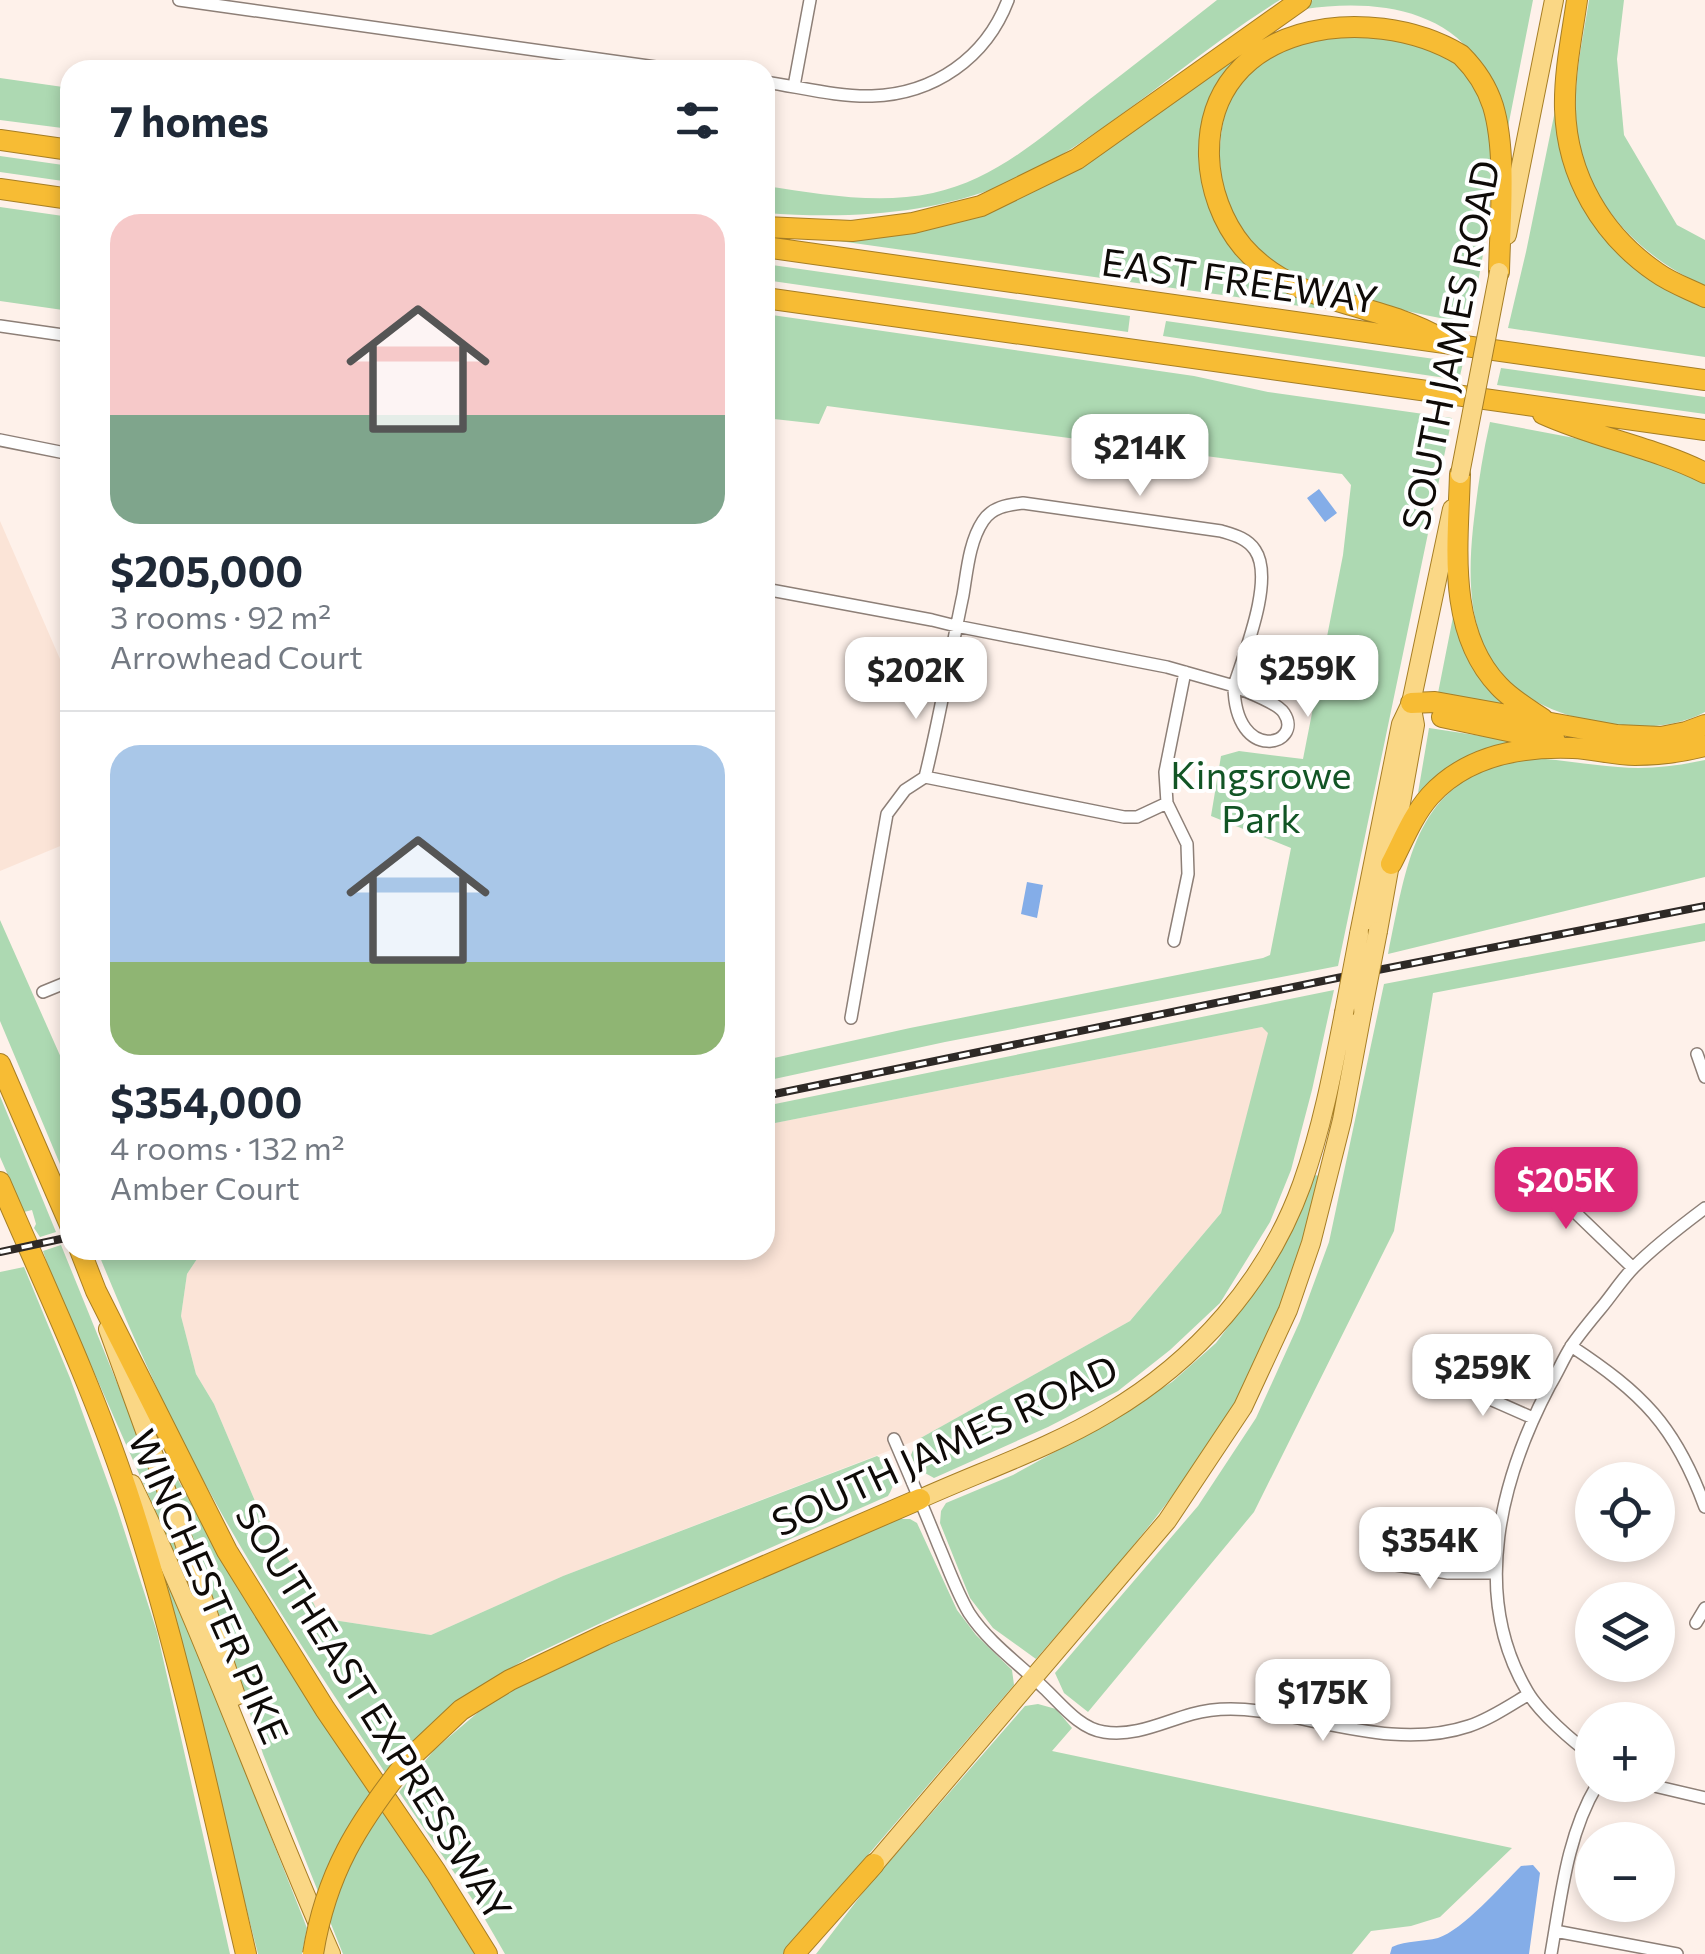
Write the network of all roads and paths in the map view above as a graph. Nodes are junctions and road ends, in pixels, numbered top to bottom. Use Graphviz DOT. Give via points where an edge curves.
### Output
graph roads {
  1 [pos="179,0"];
  2 [pos="810,0"];
  3 [pos="1008,0"];
  4 [pos="1301,0"];
  5 [pos="1554,0"];
  6 [pos="1577,0"];
  7 [pos="606,60"];
  8 [pos="775,83"];
  9 [pos="794,86"];
  10 [pos="0,140"];
  11 [pos="60,149"];
  12 [pos="0,189"];
  13 [pos="60,198"];
  14 [pos="775,227"];
  15 [pos="775,249"];
  16 [pos="1499,272"];
  17 [pos="1705,297"];
  18 [pos="775,299"];
  19 [pos="0,326"];
  20 [pos="60,335"];
  21 [pos="1450,344"];
  22 [pos="1705,380"];
  23 [pos="1524,404"];
  24 [pos="1705,430"];
  25 [pos="0,440"];
  26 [pos="60,452"];
  27 [pos="1705,473"];
  28 [pos="1460,474"];
  29 [pos="775,591"];
  30 [pos="956,626"];
  31 [pos="1186,672"];
  32 [pos="1234,686"];
  33 [pos="1411,702"];
  34 [pos="1554,725"];
  35 [pos="1705,725"];
  36 [pos="1705,746"];
  37 [pos="1576,748"];
  38 [pos="925,777"];
  39 [pos="1168,803"];
  40 [pos="1391,864"];
  41 [pos="1174,941"];
  42 [pos="60,985"];
  43 [pos="43,992"];
  44 [pos="851,1018"];
  45 [pos="1697,1054"];
  46 [pos="0,1064"];
  47 [pos="0,1072"];
  48 [pos="1705,1078"];
  49 [pos="14,1098"];
  50 [pos="1528,1167"];
  51 [pos="0,1182"];
  52 [pos="60,1202"];
  53 [pos="1705,1208"];
  54 [pos="84,1260"];
  55 [pos="1633,1268"];
  56 [pos="96,1290"];
  57 [pos="1572,1346"];
  58 [pos="1449,1382"];
  59 [pos="1532,1418"];
  60 [pos="104,1425"];
  61 [pos="894,1439"];
  62 [pos="920,1498"];
  63 [pos="1705,1507"];
  64 [pos="1370,1561"];
  65 [pos="1495,1573"];
  66 [pos="1705,1608"];
  67 [pos="1696,1623"];
  68 [pos="1034,1678"];
  69 [pos="1528,1694"];
  70 [pos="1575,1743"];
  71 [pos="257,1773"];
  72 [pos="1675,1791"];
  73 [pos="1705,1798"];
  74 [pos="1589,1802"];
  75 [pos="874,1864"];
  76 [pos="1555,1931"];
  77 [pos="246,1954"];
  78 [pos="313,1954"];
  79 [pos="331,1954"];
  80 [pos="487,1954"];
  81 [pos="794,1954"];
  82 [pos="808,1954"];
  83 [pos="1552,1954"];
  84 [pos="1677,1954"];
  1 -- 7 [label="street"];
  2 -- 9 [label="street"];
  3 -- 9 [label="street" via="984,44 962,66 915,90 869,96"];
  4 -- 14 [label="highway" via="1077,159 981,206 852,230"];
  5 -- 16 [label="main road, SOUTH JAMES ROAD"];
  6 -- 17 [label="highway" via="1565,110 1586,196 1630,252"];
  8 -- 9 [label="street"];
  10 -- 11 [label="highway"];
  12 -- 13 [label="highway"];
  15 -- 21 [label="highway, EAST FREEWAY"];
  16 -- 21 [label="highway" via="1497,120 1475,71 1447,41 1390,14 1315,14 1269,37 1226,82 1209,151 1216,195 1242,245 1292,284 1416,324"];
  16 -- 28 [label="main road, SOUTH JAMES ROAD, bridge"];
  18 -- 23 [label="highway"];
  19 -- 20 [label="street"];
  21 -- 22 [label="highway, EAST FREEWAY"];
  23 -- 24 [label="highway"];
  23 -- 27 [label="highway"];
  25 -- 26 [label="street"];
  28 -- 33 [label="main road, SOUTH JAMES ROAD"];
  28 -- 34 [label="highway" via="1459,582 1475,652 1498,686"];
  29 -- 30 [label="street"];
  30 -- 31 [label="street"];
  30 -- 32 [label="street" via="975,537 984,518 1002,506 1023,503 1221,531 1240,536 1262,568"];
  30 -- 38 [label="street"];
  31 -- 32 [label="street"];
  31 -- 39 [label="street" via="1166,772"];
  32 -- 32 [label="street" via="1234,703 1250,735 1278,739 1285,732 1284,714"];
  33 -- 34 [label="highway"];
  33 -- 37 [label="highway" via="1433,715"];
  33 -- 40 [label="main road, SOUTH JAMES ROAD" via="1415,725"];
  33 -- 62 [label="main road, SOUTH JAMES ROAD, bridge" via="1401,724 1322,1120 1271,1251 1210,1333 1174,1367 1106,1414"];
  34 -- 35 [label="highway" via="1638,737"];
  36 -- 37 [label="highway" via="1634,755"];
  37 -- 40 [label="highway" via="1508,752 1460,771 1419,810"];
  38 -- 39 [label="street" via="1124,817"];
  38 -- 44 [label="street" via="887,814"];
  39 -- 41 [label="street" via="1188,859"];
  40 -- 68 [label="main road, SOUTH JAMES ROAD, bridge" via="1339,1135 1288,1310 1243,1407 1166,1520"];
  42 -- 43 [label="street"];
  45 -- 48 [label="street"];
  46 -- 49 [label="highway"];
  47 -- 49 [label="highway"];
  49 -- 52 [label="highway"];
  50 -- 55 [label="street"];
  51 -- 60 [label="highway"];
  53 -- 55 [label="street"];
  54 -- 56 [label="highway, SOUTHEAST EXPRESSWAY"];
  55 -- 57 [label="street"];
  56 -- 71 [label="main road, WINCHESTER PIKE"];
  56 -- 80 [label="highway, SOUTHEAST EXPRESSWAY" via="226,1551"];
  57 -- 59 [label="street"];
  57 -- 63 [label="street" via="1650,1407 1681,1451"];
  58 -- 59 [label="street"];
  59 -- 65 [label="street" via="1503,1508"];
  60 -- 71 [label="main road, WINCHESTER PIKE"];
  60 -- 77 [label="highway" via="172,1641"];
  61 -- 62 [label="street"];
  62 -- 68 [label="street" via="971,1616"];
  62 -- 78 [label="highway, SOUTH JAMES ROAD, bridge" via="605,1634 461,1710 408,1760 348,1844"];
  64 -- 65 [label="street"];
  65 -- 69 [label="street" via="1504,1633"];
  66 -- 67 [label="street"];
  68 -- 69 [label="street" via="1080,1722 1124,1733 1231,1709 1370,1732 1438,1733 1468,1726"];
  68 -- 75 [label="main road, SOUTH JAMES ROAD"];
  69 -- 70 [label="street"];
  71 -- 79 [label="main road, WINCHESTER PIKE"];
  72 -- 73 [label="street"];
  74 -- 76 [label="street" via="1568,1858"];
  75 -- 81 [label="highway, SOUTH JAMES ROAD"];
  75 -- 82 [label="main road"];
  76 -- 83 [label="street"];
  76 -- 84 [label="street"];
}
